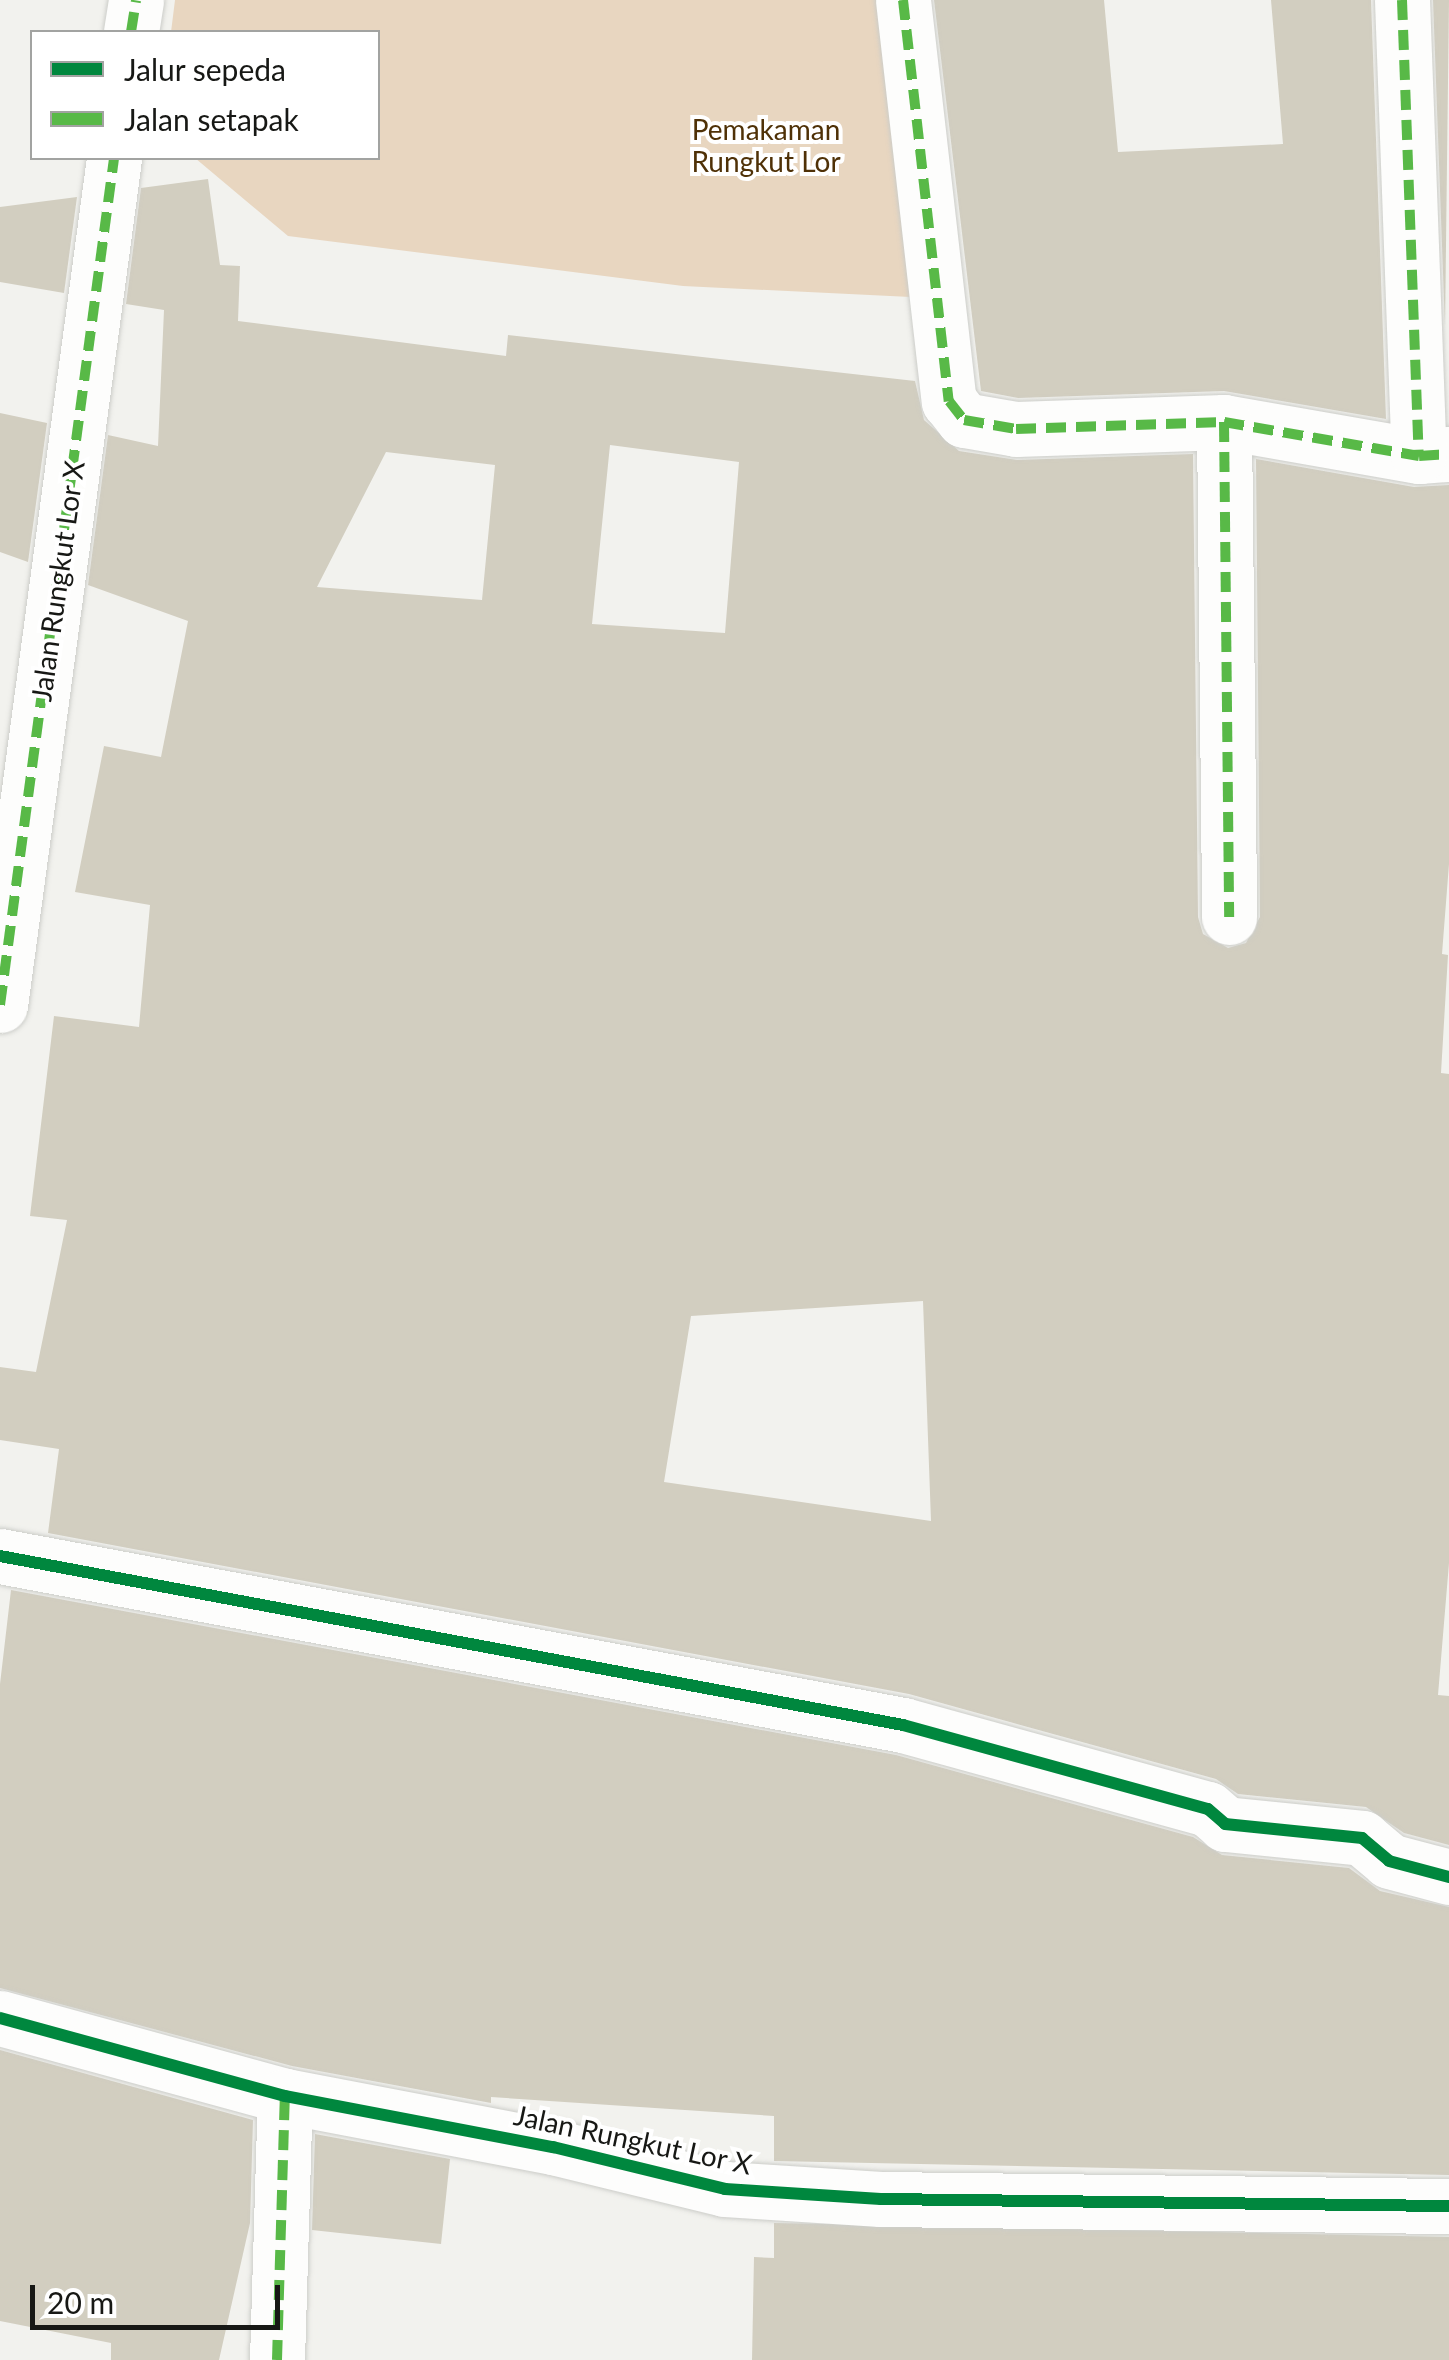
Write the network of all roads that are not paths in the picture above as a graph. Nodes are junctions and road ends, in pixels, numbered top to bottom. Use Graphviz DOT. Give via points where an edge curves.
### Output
graph roads {
  1 [pos="136,0"];
  2 [pos="903,0"];
  3 [pos="1402,0"];
  4 [pos="131,30"];
  5 [pos="114,160"];
  6 [pos="1224,422"];
  7 [pos="1434,455"];
  8 [pos="1229,917"];
  9 [pos="0,1004"];
  10 [pos="0,1556"];
  11 [pos="1449,1877"];
  12 [pos="0,2018"];
  13 [pos="286,2096"];
  14 [pos="1449,2206"];
  15 [pos="277,2360"];
  1 -- 4 [label="street"];
  2 -- 6 [label="street" via="950,400 964,420 1016,430"];
  3 -- 7 [label="street"];
  5 -- 9 [label="street, Jalan Rungkut Lor X"];
  6 -- 7 [label="street"];
  6 -- 8 [label="street"];
  10 -- 11 [label="street" via="903,1725 1208,1809 1225,1824 1362,1838 1389,1861"];
  12 -- 13 [label="street, Jalan Rungkut Lor X"];
  13 -- 14 [label="street, Jalan Rungkut Lor X" via="553,2147 725,2189 881,2199"];
  13 -- 15 [label="street"];
}
